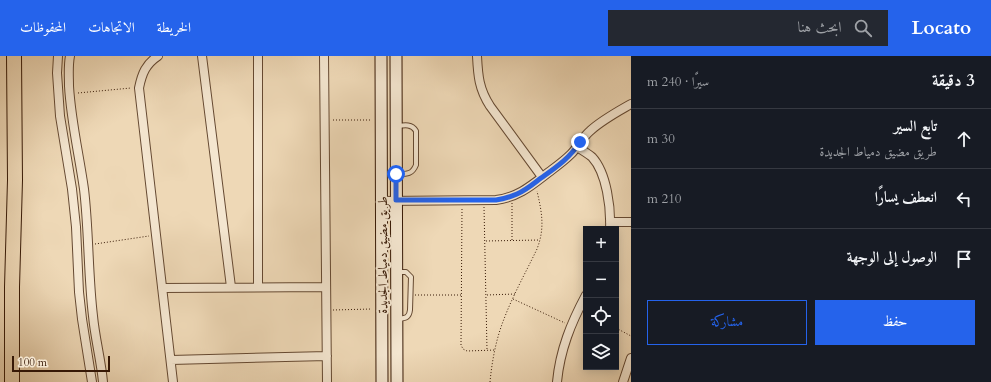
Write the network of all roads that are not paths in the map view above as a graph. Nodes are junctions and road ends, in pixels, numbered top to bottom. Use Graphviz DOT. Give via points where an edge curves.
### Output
graph roads {
  1 [pos="14,56"];
  2 [pos="58,56"];
  3 [pos="70,56"];
  4 [pos="158,56"];
  5 [pos="202,56"];
  6 [pos="258,56"];
  7 [pos="324,56"];
  8 [pos="382,56"];
  9 [pos="396,56"];
  10 [pos="478,56"];
  11 [pos="631,104"];
  12 [pos="396,126"];
  13 [pos="577,147"];
  14 [pos="396,174"];
  15 [pos="542,177"];
  16 [pos="382,200"];
  17 [pos="396,200"];
  18 [pos="631,222"];
  19 [pos="610,225"];
  20 [pos="396,272"];
  21 [pos="231,287"];
  22 [pos="258,287"];
  23 [pos="326,287"];
  24 [pos="162,288"];
  25 [pos="584,298"];
  26 [pos="396,319"];
  27 [pos="327,356"];
  28 [pos="631,358"];
  29 [pos="171,360"];
  30 [pos="12,382"];
  31 [pos="92,382"];
  32 [pos="103,382"];
  33 [pos="173,382"];
  34 [pos="327,382"];
  35 [pos="382,382"];
  36 [pos="397,382"];
  37 [pos="557,382"];
  38 [pos="623,382"];
  1 -- 30 [label="highway"];
  2 -- 31 [label="street" via="60,116 72,190 79,292"];
  3 -- 32 [label="street" via="69,94 84,188 90,291"];
  4 -- 24 [label="street" via="145,68 139,88"];
  5 -- 21 [label="street"];
  6 -- 22 [label="street"];
  7 -- 23 [label="street"];
  8 -- 16 [label="street, طريق مضيق دمياط الجديدة"];
  9 -- 12 [label="street, طريق مضيق دمياط الجديدة"];
  10 -- 15 [label="street" via="478,79 484,96"];
  11 -- 13 [label="street" via="595,127"];
  12 -- 14 [label="street, طريق مضيق دمياط الجديدة"];
  12 -- 14 [label="lane" via="414,127 416,165 410,173"];
  13 -- 15 [label="street" via="564,161"];
  13 -- 19 [label="street" via="593,158 599,167 607,191"];
  14 -- 17 [label="street, طريق مضيق دمياط الجديدة"];
  15 -- 17 [label="street" via="524,191 496,200"];
  16 -- 17 [label="street"];
  16 -- 35 [label="street, طريق مضيق دمياط الجديدة"];
  17 -- 20 [label="street, طريق مضيق دمياط الجديدة"];
  18 -- 19 [label="street"];
  20 -- 26 [label="street, طريق مضيق دمياط الجديدة"];
  20 -- 26 [label="lane" via="403,271 411,277 409,315"];
  21 -- 22 [label="street"];
  21 -- 24 [label="street"];
  22 -- 23 [label="street"];
  23 -- 27 [label="street"];
  24 -- 29 [label="street"];
  25 -- 37 [label="street" via="566,336"];
  26 -- 36 [label="street, طريق مضيق دمياط الجديدة"];
  27 -- 29 [label="street"];
  27 -- 34 [label="street"];
  28 -- 38 [label="street"];
  29 -- 33 [label="street"];
}
